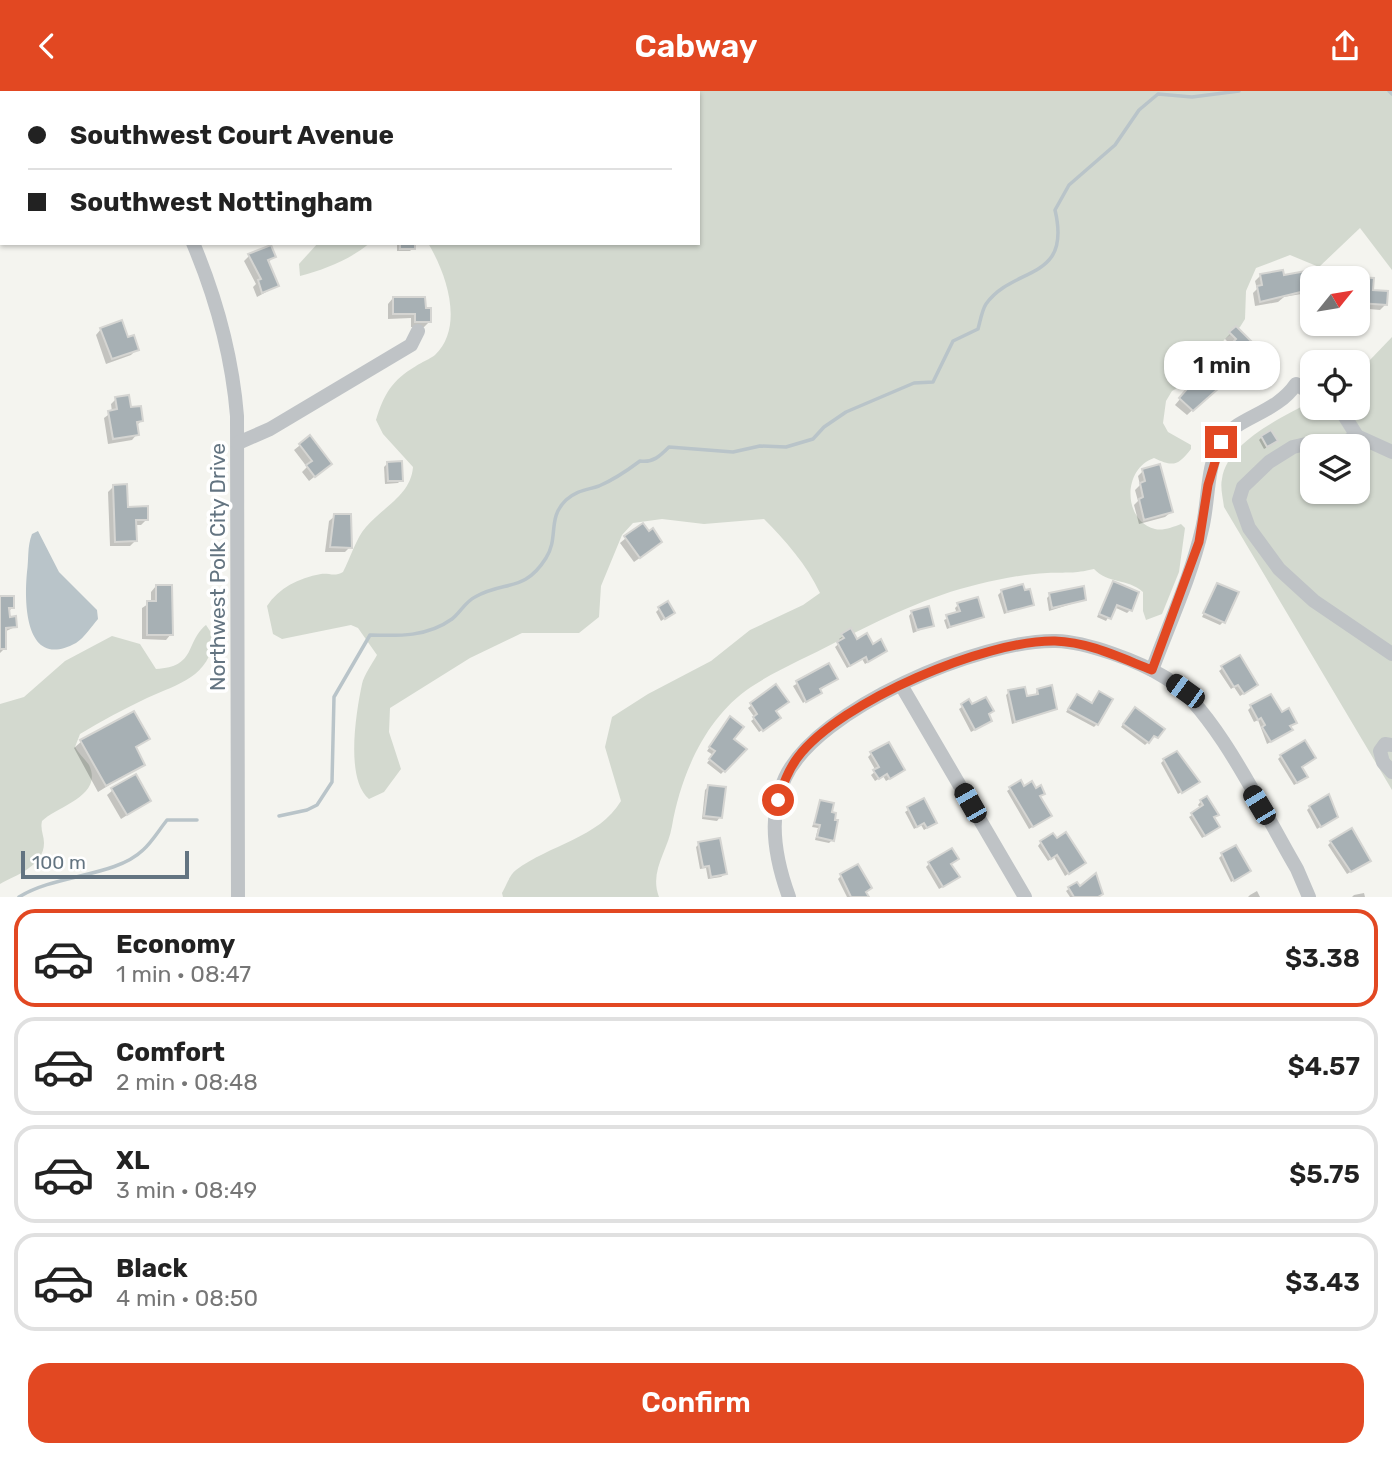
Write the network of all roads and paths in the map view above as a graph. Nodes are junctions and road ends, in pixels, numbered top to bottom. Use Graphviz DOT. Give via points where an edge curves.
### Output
graph roads {
  1 [pos="195,245"];
  2 [pos="418,331"];
  3 [pos="1300,386"];
  4 [pos="1370,442"];
  5 [pos="238,443"];
  6 [pos="1300,445"];
  7 [pos="1392,452"];
  8 [pos="1392,654"];
  9 [pos="1152,670"];
  10 [pos="901,685"];
  11 [pos="1392,745"];
  12 [pos="1392,772"];
  13 [pos="238,897"];
  14 [pos="789,897"];
  15 [pos="1025,897"];
  16 [pos="1309,897"];
  1 -- 5 [label="street, Northwest Polk City Drive" via="230,354"];
  2 -- 5 [label="street" via="411,345 270,429"];
  3 -- 9 [label="street" via="1296,384 1286,400 1235,427 1221,442 1199,542"];
  4 -- 7 [label="street"];
  5 -- 13 [label="street, Northwest Polk City Drive"];
  6 -- 8 [label="street" via="1269,462 1248,481 1239,500 1250,528 1279,569 1314,601"];
  9 -- 10 [label="street" via="1078,643 1035,641 970,655"];
  9 -- 16 [label="street" via="1185,691 1209,720"];
  10 -- 14 [label="street" via="831,727 798,757 785,778 774,825"];
  10 -- 15 [label="street"];
  11 -- 12 [label="street" via="1385,744 1380,751"];
}
